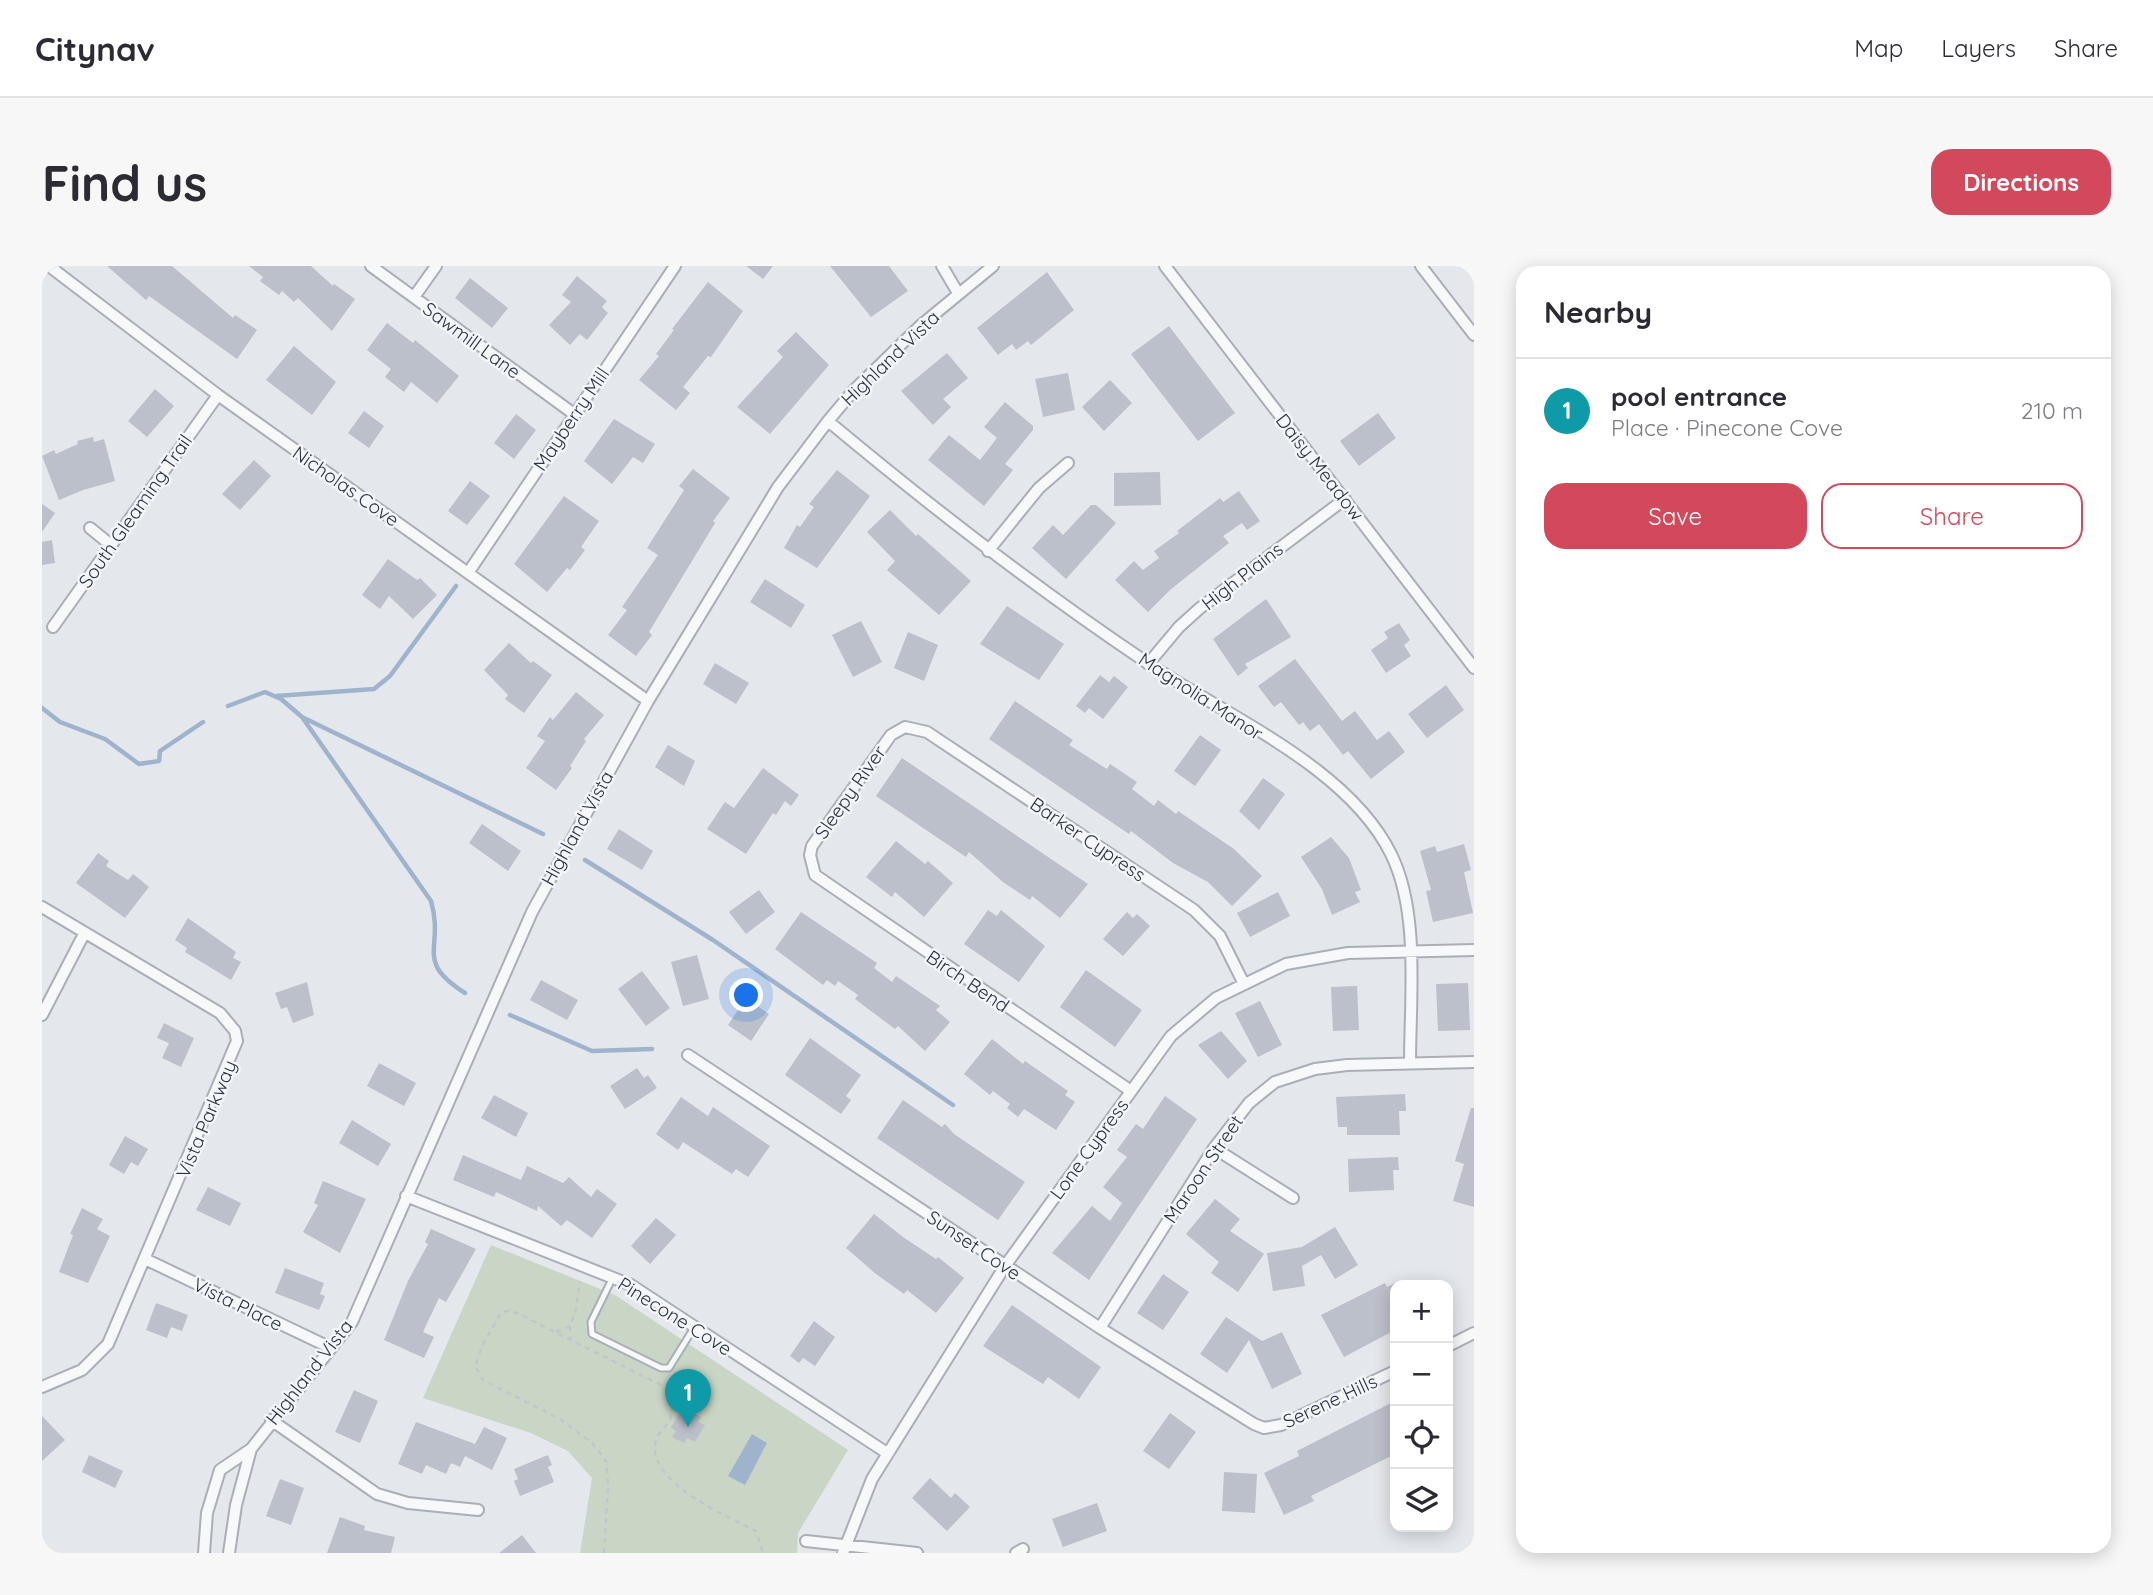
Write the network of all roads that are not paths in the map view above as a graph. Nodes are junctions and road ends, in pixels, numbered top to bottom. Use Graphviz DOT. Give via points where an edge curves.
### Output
graph roads {
  1 [pos="49,266"];
  2 [pos="371,266"];
  3 [pos="436,266"];
  4 [pos="675,266"];
  5 [pos="942,266"];
  6 [pos="993,266"];
  7 [pos="1165,266"];
  8 [pos="1421,266"];
  9 [pos="958,293"];
  10 [pos="414,297"];
  11 [pos="1474,335"];
  12 [pos="218,395"];
  13 [pos="573,414"];
  14 [pos="828,421"];
  15 [pos="1068,463"];
  16 [pos="1345,499"];
  17 [pos="90,528"];
  18 [pos="111,545"];
  19 [pos="988,551"];
  20 [pos="468,573"];
  21 [pos="54,627"];
  22 [pos="1148,664"];
  23 [pos="1474,668"];
  24 [pos="648,701"];
  25 [pos="905,727"];
  26 [pos="811,866"];
  27 [pos="42,907"];
  28 [pos="84,934"];
  29 [pos="1474,950"];
  30 [pos="1410,951"];
  31 [pos="1243,982"];
  32 [pos="42,1015"];
  33 [pos="688,1055"];
  34 [pos="1474,1062"];
  35 [pos="1410,1063"];
  36 [pos="1131,1091"];
  37 [pos="1214,1148"];
  38 [pos="406,1196"];
  39 [pos="1293,1198"];
  40 [pos="145,1259"];
  41 [pos="1005,1266"];
  42 [pos="612,1277"];
  43 [pos="695,1326"];
  44 [pos="1100,1328"];
  45 [pos="1474,1333"];
  46 [pos="1453,1344"];
  47 [pos="331,1348"];
  48 [pos="1390,1373"];
  49 [pos="42,1387"];
  50 [pos="271,1420"];
  51 [pos="1265,1428"];
  52 [pos="251,1449"];
  53 [pos="887,1453"];
  54 [pos="478,1510"];
  55 [pos="806,1541"];
  56 [pos="846,1550"];
  57 [pos="204,1553"];
  58 [pos="229,1553"];
  59 [pos="917,1553"];
  1 -- 12 [label="street, Nicholas Cove"];
  2 -- 10 [label="street, Sawmill Lane"];
  3 -- 10 [label="street"];
  4 -- 13 [label="street, Mayberry Mill"];
  5 -- 9 [label="street"];
  6 -- 9 [label="street, Highland Vista"];
  7 -- 16 [label="street, Daisy Meadow"];
  8 -- 11 [label="street"];
  9 -- 14 [label="street, Highland Vista" via="853,390"];
  10 -- 13 [label="street, Sawmill Lane"];
  12 -- 18 [label="street, South Gleaming Trail"];
  12 -- 20 [label="street, Nicholas Cove"];
  13 -- 20 [label="street, Mayberry Mill"];
  14 -- 19 [label="street, Magnolia Manor"];
  14 -- 24 [label="street, Highland Vista" via="778,487"];
  15 -- 19 [label="street" via="1039,488"];
  16 -- 22 [label="street, High Plains" via="1200,608"];
  16 -- 23 [label="street, Daisy Meadow"];
  17 -- 18 [label="street"];
  18 -- 21 [label="street, South Gleaming Trail"];
  19 -- 22 [label="street, Magnolia Manor"];
  20 -- 24 [label="street, Nicholas Cove"];
  22 -- 30 [label="street, Magnolia Manor" via="1323,774 1358,803 1383,838 1400,875"];
  24 -- 38 [label="street, Highland Vista" via="532,912"];
  25 -- 26 [label="street, Sleepy River" via="886,740 812,846"];
  25 -- 31 [label="street, Barker Cypress" via="927,732 1194,910 1220,936"];
  26 -- 36 [label="street, Birch Bend" via="822,883"];
  27 -- 28 [label="street, Vista Parkway"];
  28 -- 32 [label="street"];
  28 -- 40 [label="street, Vista Parkway" via="220,1013 235,1031 235,1052"];
  29 -- 30 [label="street, Lone Cypress"];
  30 -- 31 [label="street, Lone Cypress" via="1304,959"];
  30 -- 35 [label="street, Magnolia Manor"];
  31 -- 36 [label="street, Lone Cypress" via="1202,1008 1171,1036"];
  33 -- 41 [label="street, Sunset Cove"];
  34 -- 35 [label="street, Maroon Street"];
  35 -- 37 [label="street, Maroon Street" via="1347,1065 1275,1082 1249,1103"];
  36 -- 41 [label="street, Lone Cypress"];
  37 -- 39 [label="street"];
  37 -- 44 [label="street, Maroon Street"];
  38 -- 42 [label="street, Pinecone Cove"];
  38 -- 47 [label="street, Highland Vista" via="352,1322"];
  40 -- 47 [label="street, Vista Place"];
  40 -- 49 [label="street, Vista Parkway" via="108,1344 97,1358 67,1379"];
  41 -- 44 [label="street, Sunset Cove"];
  41 -- 53 [label="street, Lone Cypress"];
  42 -- 43 [label="street, Pinecone Cove"];
  42 -- 43 [label="lane" via="592,1322 592,1334 669,1368"];
  43 -- 53 [label="street, Pinecone Cove"];
  44 -- 51 [label="street, Sunset Cove"];
  45 -- 46 [label="street"];
  47 -- 50 [label="street, Highland Vista"];
  48 -- 51 [label="street, Serene Hills" via="1290,1422"];
  50 -- 52 [label="street, Highland Vista"];
  50 -- 54 [label="street" via="377,1494 408,1503"];
  52 -- 57 [label="street, Highland Vista" via="220,1469 207,1513"];
  52 -- 58 [label="street, Highland Vista" via="231,1526"];
  53 -- 56 [label="street, Lone Cypress" via="860,1502"];
  55 -- 56 [label="street"];
  56 -- 59 [label="street"];
}
